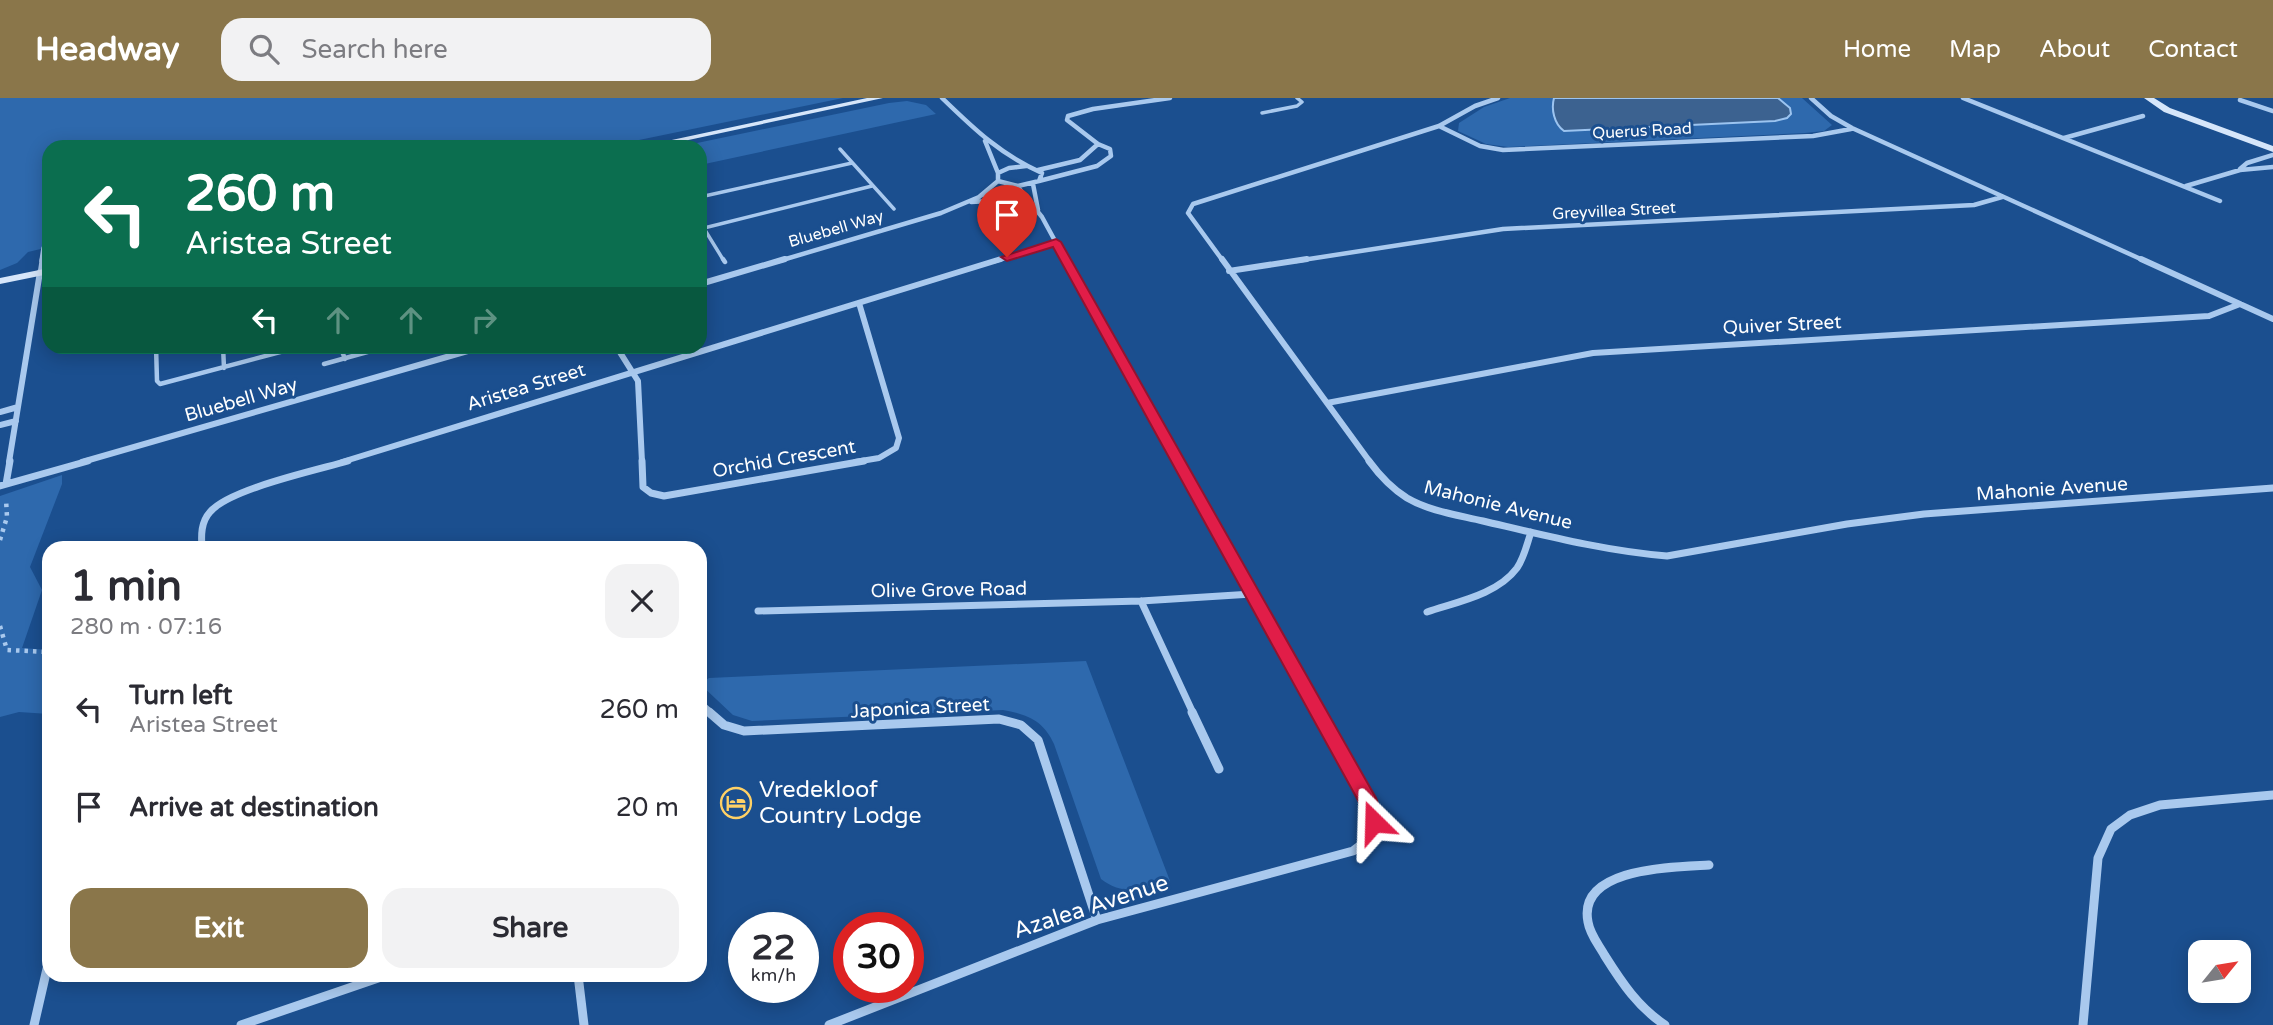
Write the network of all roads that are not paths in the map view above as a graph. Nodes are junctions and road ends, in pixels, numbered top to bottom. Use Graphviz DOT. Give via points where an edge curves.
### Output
graph roads {
  1 [pos="879,98"];
  2 [pos="942,98"];
  3 [pos="1170,98"];
  4 [pos="1297,98"];
  5 [pos="1499,98"];
  6 [pos="1811,98"];
  7 [pos="1963,98"];
  8 [pos="2148,98"];
  9 [pos="2158,98"];
  10 [pos="2240,100"];
  11 [pos="2273,111"];
  12 [pos="1262,113"];
  13 [pos="2143,116"];
  14 [pos="2191,120"];
  15 [pos="1439,126"];
  16 [pos="1852,128"];
  17 [pos="2063,138"];
  18 [pos="677,140"];
  19 [pos="985,140"];
  20 [pos="1098,144"];
  21 [pos="840,149"];
  22 [pos="2273,152"];
  23 [pos="852,163"];
  24 [pos="1026,166"];
  25 [pos="2273,167"];
  26 [pos="1038,170"];
  27 [pos="2240,170"];
  28 [pos="998,173"];
  29 [pos="998,181"];
  30 [pos="1039,181"];
  31 [pos="1033,184"];
  32 [pos="872,186"];
  33 [pos="1014,186"];
  34 [pos="2185,187"];
  35 [pos="707,195"];
  36 [pos="979,197"];
  37 [pos="2002,197"];
  38 [pos="2220,201"];
  39 [pos="969,202"];
  40 [pos="894,209"];
  41 [pos="1040,214"];
  42 [pos="707,227"];
  43 [pos="707,233"];
  44 [pos="1056,242"];
  45 [pos="725,262"];
  46 [pos="1229,271"];
  47 [pos="42,272"];
  48 [pos="0,281"];
  49 [pos="707,282"];
  50 [pos="42,286"];
  51 [pos="859,303"];
  52 [pos="2240,304"];
  53 [pos="2273,319"];
  54 [pos="707,349"];
  55 [pos="156,354"];
  56 [pos="223,354"];
  57 [pos="274,354"];
  58 [pos="343,354"];
  59 [pos="362,354"];
  60 [pos="457,354"];
  61 [pos="621,354"];
  62 [pos="692,354"];
  63 [pos="345,359"];
  64 [pos="324,364"];
  65 [pos="224,368"];
  66 [pos="633,372"];
  67 [pos="1327,403"];
  68 [pos="18,407"];
  69 [pos="0,412"];
  70 [pos="16,421"];
  71 [pos="0,425"];
  72 [pos="3,485"];
  73 [pos="2273,488"];
  74 [pos="1531,532"];
  75 [pos="202,541"];
  76 [pos="1252,594"];
  77 [pos="1142,601"];
  78 [pos="758,611"];
  79 [pos="1427,612"];
  80 [pos="707,710"];
  81 [pos="1219,769"];
  82 [pos="2273,795"];
  83 [pos="1709,865"];
  84 [pos="1097,920"];
  85 [pos="44,982"];
  86 [pos="367,982"];
  87 [pos="579,982"];
  88 [pos="2085,1024"];
  89 [pos="34,1025"];
  90 [pos="241,1025"];
  91 [pos="584,1025"];
  92 [pos="829,1025"];
  93 [pos="1664,1025"];
  1 -- 18 [label="street"];
  2 -- 19 [label="street"];
  3 -- 20 [label="street" via="1067,117"];
  4 -- 12 [label="lane" via="1302,102 1297,106"];
  5 -- 15 [label="street, Mahonie Avenue"];
  6 -- 16 [label="street"];
  7 -- 17 [label="street"];
  8 -- 14 [label="street"];
  9 -- 14 [label="street"];
  10 -- 11 [label="street"];
  13 -- 17 [label="street"];
  14 -- 22 [label="street"];
  15 -- 16 [label="street, Querus Road" via="1480,146 1503,150 1812,136"];
  15 -- 46 [label="street, Mahonie Avenue" via="1192,204 1189,217"];
  16 -- 37 [label="street"];
  17 -- 34 [label="street"];
  19 -- 24 [label="street"];
  19 -- 28 [label="street"];
  20 -- 26 [label="street" via="1085,158"];
  20 -- 30 [label="street" via="1111,151 1104,163"];
  21 -- 23 [label="lane"];
  22 -- 27 [label="street"];
  23 -- 32 [label="lane"];
  23 -- 35 [label="lane"];
  24 -- 26 [label="street"];
  24 -- 28 [label="street"];
  25 -- 27 [label="street"];
  26 -- 30 [label="street"];
  27 -- 34 [label="street"];
  28 -- 29 [label="street"];
  29 -- 33 [label="street"];
  29 -- 36 [label="street"];
  30 -- 31 [label="street"];
  31 -- 33 [label="street"];
  31 -- 41 [label="street"];
  32 -- 40 [label="lane"];
  32 -- 42 [label="lane"];
  33 -- 36 [label="street"];
  33 -- 41 [label="street"];
  34 -- 38 [label="street"];
  36 -- 39 [label="street, Bluebell Way"];
  37 -- 46 [label="street, Greyvillea Street" via="1974,205 1480,231"];
  37 -- 52 [label="street"];
  39 -- 41 [label="street" via="1014,200"];
  39 -- 49 [label="street, Bluebell Way"];
  41 -- 44 [label="street"];
  43 -- 45 [label="lane"];
  44 -- 51 [label="street, Aristea Street"];
  44 -- 76 [label="street"];
  46 -- 67 [label="street, Mahonie Avenue"];
  47 -- 48 [label="street"];
  50 -- 68 [label="street"];
  51 -- 54 [label="street, Aristea Street"];
  51 -- 66 [label="street, Orchid Crescent" via="899,438 896,448 879,458 679,495 652,494 641,482 638,381"];
  52 -- 53 [label="street"];
  52 -- 67 [label="street, Quiver Street" via="2209,316 1593,353"];
  55 -- 65 [label="lane" via="160,384"];
  56 -- 65 [label="lane"];
  57 -- 65 [label="lane"];
  58 -- 63 [label="lane"];
  59 -- 63 [label="lane"];
  60 -- 72 [label="street, Bluebell Way"];
  61 -- 66 [label="street"];
  62 -- 66 [label="street, Aristea Street"];
  63 -- 64 [label="lane"];
  66 -- 75 [label="street, Aristea Street" via="227,498 202,519"];
  67 -- 74 [label="street, Mahonie Avenue" via="1384,481 1408,499"];
  68 -- 69 [label="street"];
  68 -- 70 [label="street"];
  70 -- 71 [label="street"];
  70 -- 72 [label="street"];
  73 -- 74 [label="street, Mahonie Avenue" via="1924,514 1686,555 1642,554"];
  74 -- 79 [label="street" via="1510,577"];
  76 -- 77 [label="street, Olive Grove Road"];
  76 -- 84 [label="street, Azalea Avenue" via="1369,803 1374,822 1368,839 1343,854"];
  77 -- 78 [label="street, Olive Grove Road"];
  77 -- 81 [label="street"];
  80 -- 84 [label="street, Japonica Street" via="724,725 744,731 999,719 1019,723 1038,740"];
  82 -- 88 [label="street" via="2160,805 2130,815 2111,829 2098,858"];
  83 -- 93 [label="street" via="1657,868 1613,880 1588,899 1591,933 1633,1000"];
  84 -- 92 [label="street, Azalea Avenue"];
  85 -- 89 [label="street"];
  86 -- 90 [label="street"];
  87 -- 91 [label="street"];
}
